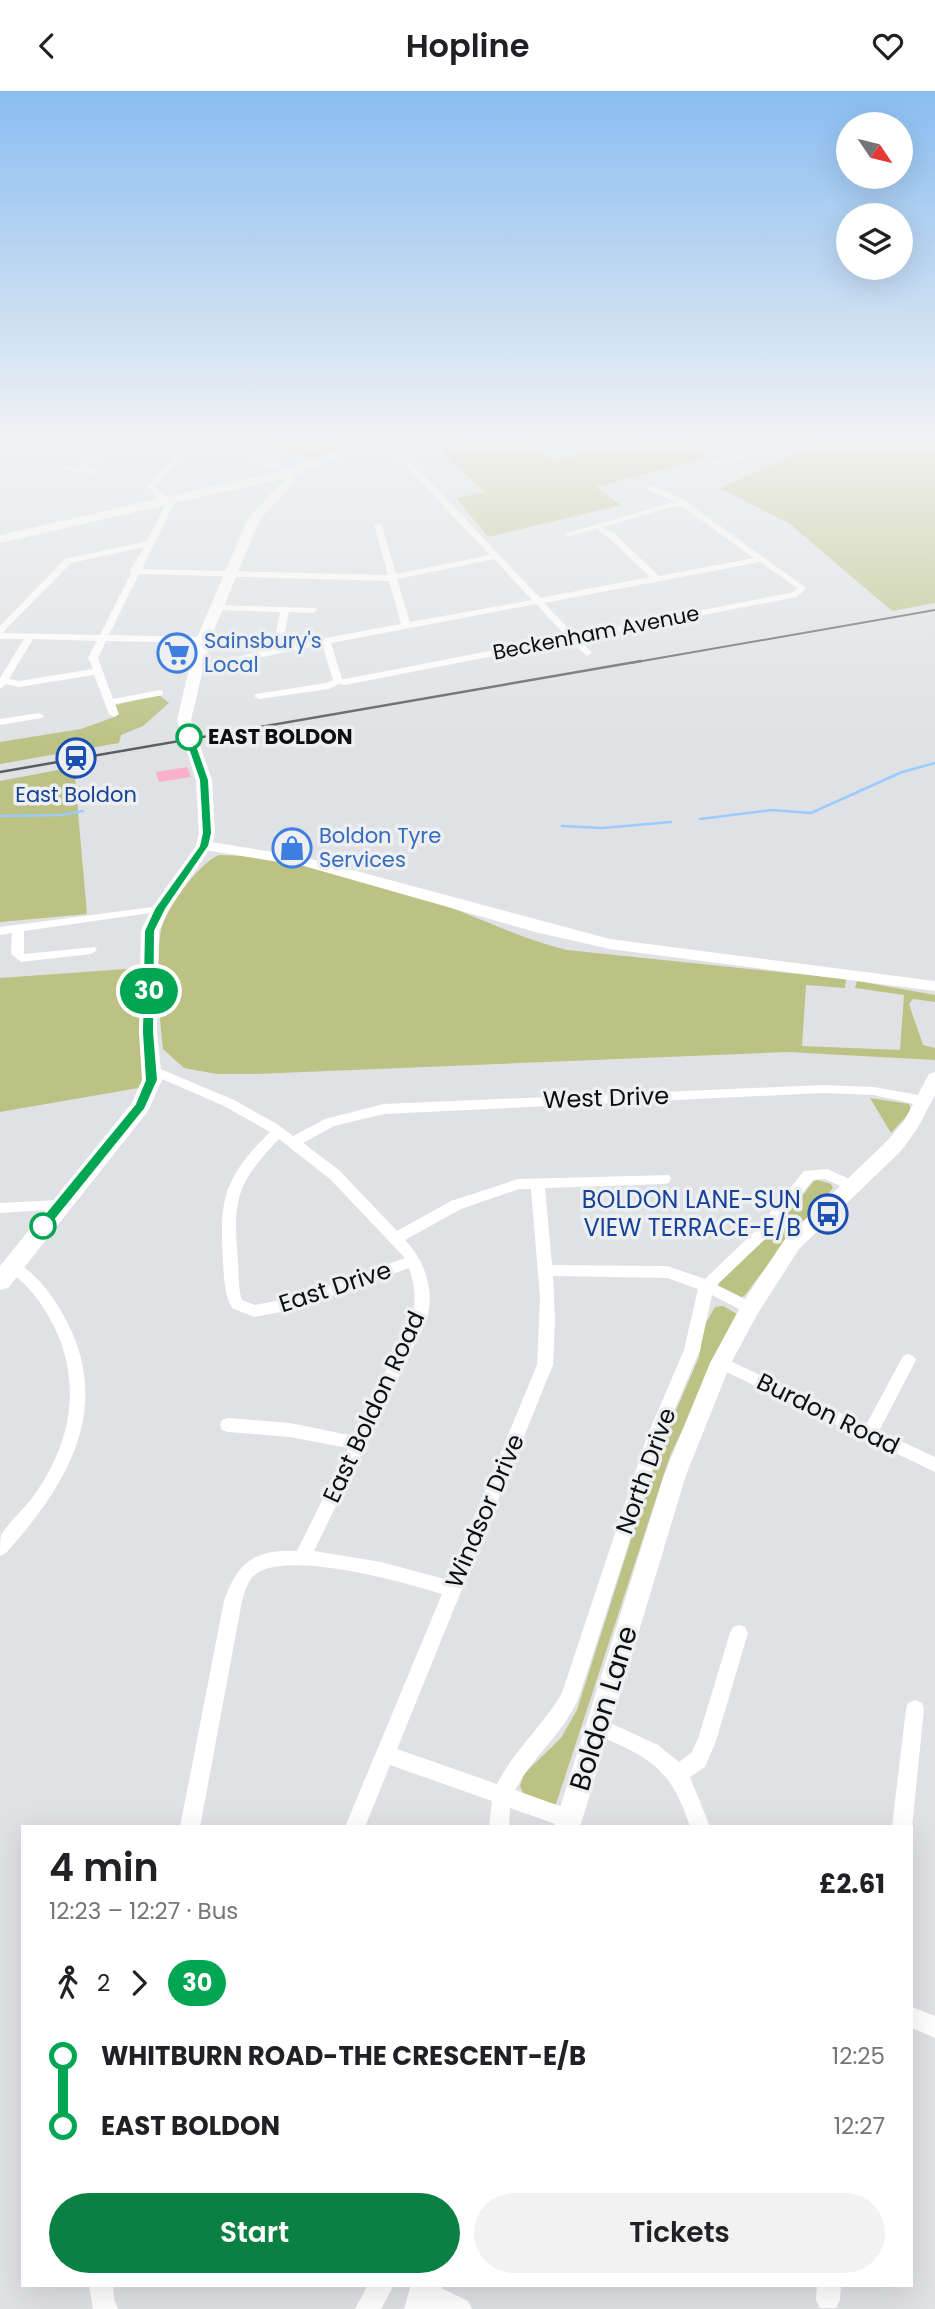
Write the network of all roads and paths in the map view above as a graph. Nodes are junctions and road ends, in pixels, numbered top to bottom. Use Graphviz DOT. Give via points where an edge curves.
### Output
graph roads {
  1 [pos="150,543"];
  2 [pos="243,543"];
  3 [pos="382,543"];
  4 [pos="484,543"];
  5 [pos="619,543"];
  6 [pos="739,543"];
  7 [pos="497,556"];
  8 [pos="762,559"];
  9 [pos="293,561"];
  10 [pos="134,571"];
  11 [pos="229,574"];
  12 [pos="287,576"];
  13 [pos="391,578"];
  14 [pos="656,578"];
  15 [pos="537,600"];
  16 [pos="216,607"];
  17 [pos="285,609"];
  18 [pos="313,610"];
  19 [pos="406,625"];
  20 [pos="0,633"];
  21 [pos="30,636"];
  22 [pos="572,637"];
  23 [pos="101,638"];
  24 [pos="203,640"];
  25 [pos="326,641"];
  26 [pos="277,650"];
  27 [pos="587,653"];
  28 [pos="198,670"];
  29 [pos="0,671"];
  30 [pos="99,671"];
  31 [pos="11,672"];
  32 [pos="338,681"];
  33 [pos="2,684"];
  34 [pos="160,693"];
  35 [pos="259,696"];
  36 [pos="110,702"];
  37 [pos="114,714"];
  38 [pos="38,716"];
  39 [pos="0,722"];
  40 [pos="204,846"];
  41 [pos="160,909"];
  42 [pos="18,929"];
  43 [pos="0,931"];
  44 [pos="91,949"];
  45 [pos="935,986"];
  46 [pos="151,1069"];
  47 [pos="935,1078"];
  48 [pos="924,1101"];
  49 [pos="278,1132"];
  50 [pos="294,1142"];
  51 [pos="664,1179"];
  52 [pos="537,1182"];
  53 [pos="851,1186"];
  54 [pos="58,1205"];
  55 [pos="0,1208"];
  56 [pos="396,1238"];
  57 [pos="413,1262"];
  58 [pos="544,1270"];
  59 [pos="6,1274"];
  60 [pos="706,1287"];
  61 [pos="750,1308"];
  62 [pos="908,1360"];
  63 [pos="721,1363"];
  64 [pos="228,1425"];
  65 [pos="869,1434"];
  66 [pos="357,1443"];
  67 [pos="935,1465"];
  68 [pos="0,1548"];
  69 [pos="302,1559"];
  70 [pos="453,1589"];
  71 [pos="739,1633"];
  72 [pos="915,1709"];
  73 [pos="597,1725"];
  74 [pos="385,1754"];
  75 [pos="678,1774"];
  76 [pos="500,1795"];
  77 [pos="568,1823"];
  78 [pos="190,1825"];
  79 [pos="356,1825"];
  80 [pos="499,1825"];
  81 [pos="699,1825"];
  82 [pos="902,1825"];
  83 [pos="913,2018"];
  84 [pos="935,2027"];
  85 [pos="102,2287"];
  86 [pos="381,2287"];
  87 [pos="424,2296"];
  88 [pos="106,2309"];
  89 [pos="367,2309"];
  90 [pos="460,2309"];
  1 -- 10 [label="street"];
  1 -- 20 [label="street" via="68,561"];
  2 -- 11 [label="main road"];
  3 -- 13 [label="street"];
  4 -- 7 [label="street"];
  5 -- 14 [label="street"];
  6 -- 8 [label="street"];
  7 -- 13 [label="street"];
  7 -- 15 [label="street"];
  8 -- 14 [label="street"];
  8 -- 22 [label="street, Beckenham Avenue" via="802,588 797,594"];
  9 -- 12 [label="street"];
  10 -- 11 [label="street"];
  10 -- 23 [label="street"];
  11 -- 12 [label="street"];
  11 -- 16 [label="main road"];
  12 -- 13 [label="street"];
  13 -- 19 [label="street"];
  14 -- 15 [label="street"];
  15 -- 19 [label="street"];
  15 -- 22 [label="street"];
  16 -- 17 [label="street"];
  16 -- 24 [label="main road"];
  17 -- 18 [label="street"];
  17 -- 26 [label="street"];
  19 -- 25 [label="street"];
  20 -- 21 [label="street"];
  21 -- 23 [label="street"];
  21 -- 31 [label="street"];
  22 -- 27 [label="street"];
  22 -- 32 [label="street, Beckenham Avenue"];
  23 -- 24 [label="street"];
  23 -- 30 [label="street" via="93,658"];
  24 -- 28 [label="main road"];
  25 -- 26 [label="street"];
  25 -- 32 [label="street"];
  26 -- 28 [label="street"];
  28 -- 40 [label="main road" via="184,720 204,780"];
  29 -- 31 [label="street"];
  30 -- 33 [label="street"];
  30 -- 36 [label="street"];
  31 -- 33 [label="street"];
  32 -- 35 [label="street, Beckenham Avenue"];
  34 -- 36 [label="street"];
  36 -- 37 [label="street"];
  38 -- 39 [label="street"];
  40 -- 41 [label="main road"];
  40 -- 45 [label="street" via="316,862 522,925 598,942"];
  41 -- 42 [label="street"];
  41 -- 46 [label="main road" via="150,931"];
  42 -- 43 [label="street"];
  42 -- 44 [label="street" via="17,954 21,958"];
  46 -- 49 [label="street, East Boldon Road" via="229,1103"];
  46 -- 54 [label="main road" via="152,1080 141,1106"];
  47 -- 48 [label="street, Boldon Lane"];
  48 -- 50 [label="street, West Drive" via="874,1091 824,1089 416,1106 343,1117"];
  48 -- 53 [label="street, Boldon Lane" via="894,1146"];
  49 -- 50 [label="street, East Boldon Road"];
  49 -- 57 [label="street, East Drive" via="251,1160 233,1189 237,1304 254,1311 296,1303"];
  50 -- 56 [label="street, East Boldon Road" via="335,1175"];
  51 -- 52 [label="street"];
  52 -- 56 [label="street" via="486,1193"];
  52 -- 58 [label="street, Windsor Drive"];
  53 -- 60 [label="street" via="827,1174 809,1175 760,1235"];
  53 -- 61 [label="street, Boldon Lane" via="792,1244"];
  54 -- 55 [label="street"];
  54 -- 59 [label="main road"];
  56 -- 57 [label="street, East Boldon Road"];
  57 -- 66 [label="street, East Boldon Road" via="421,1282 419,1319"];
  58 -- 60 [label="street" via="648,1270"];
  58 -- 70 [label="street, Windsor Drive" via="545,1365"];
  59 -- 68 [label="street" via="28,1278 69,1337 81,1388 68,1454 34,1511"];
  60 -- 61 [label="street"];
  60 -- 76 [label="street, North Drive" via="692,1350 656,1434 570,1697 561,1717"];
  61 -- 63 [label="street, Boldon Lane"];
  62 -- 65 [label="street"];
  63 -- 65 [label="street, Burdon Road"];
  63 -- 73 [label="street, Boldon Lane" via="675,1475"];
  64 -- 66 [label="street" via="290,1430"];
  65 -- 67 [label="street, Burdon Road"];
  66 -- 69 [label="street, East Boldon Road"];
  69 -- 70 [label="street" via="390,1570"];
  69 -- 78 [label="street" via="272,1560 252,1568 239,1582"];
  70 -- 74 [label="street, Windsor Drive"];
  71 -- 75 [label="street" via="707,1741 698,1760"];
  72 -- 82 [label="street"];
  73 -- 75 [label="street" via="655,1753"];
  73 -- 77 [label="street, Boldon Lane"];
  74 -- 76 [label="street"];
  74 -- 79 [label="street, Windsor Drive"];
  75 -- 81 [label="street" via="692,1798"];
  76 -- 77 [label="street"];
  76 -- 80 [label="street"];
  83 -- 84 [label="street"];
  85 -- 88 [label="street"];
  86 -- 89 [label="street"];
  87 -- 90 [label="street"];
}
